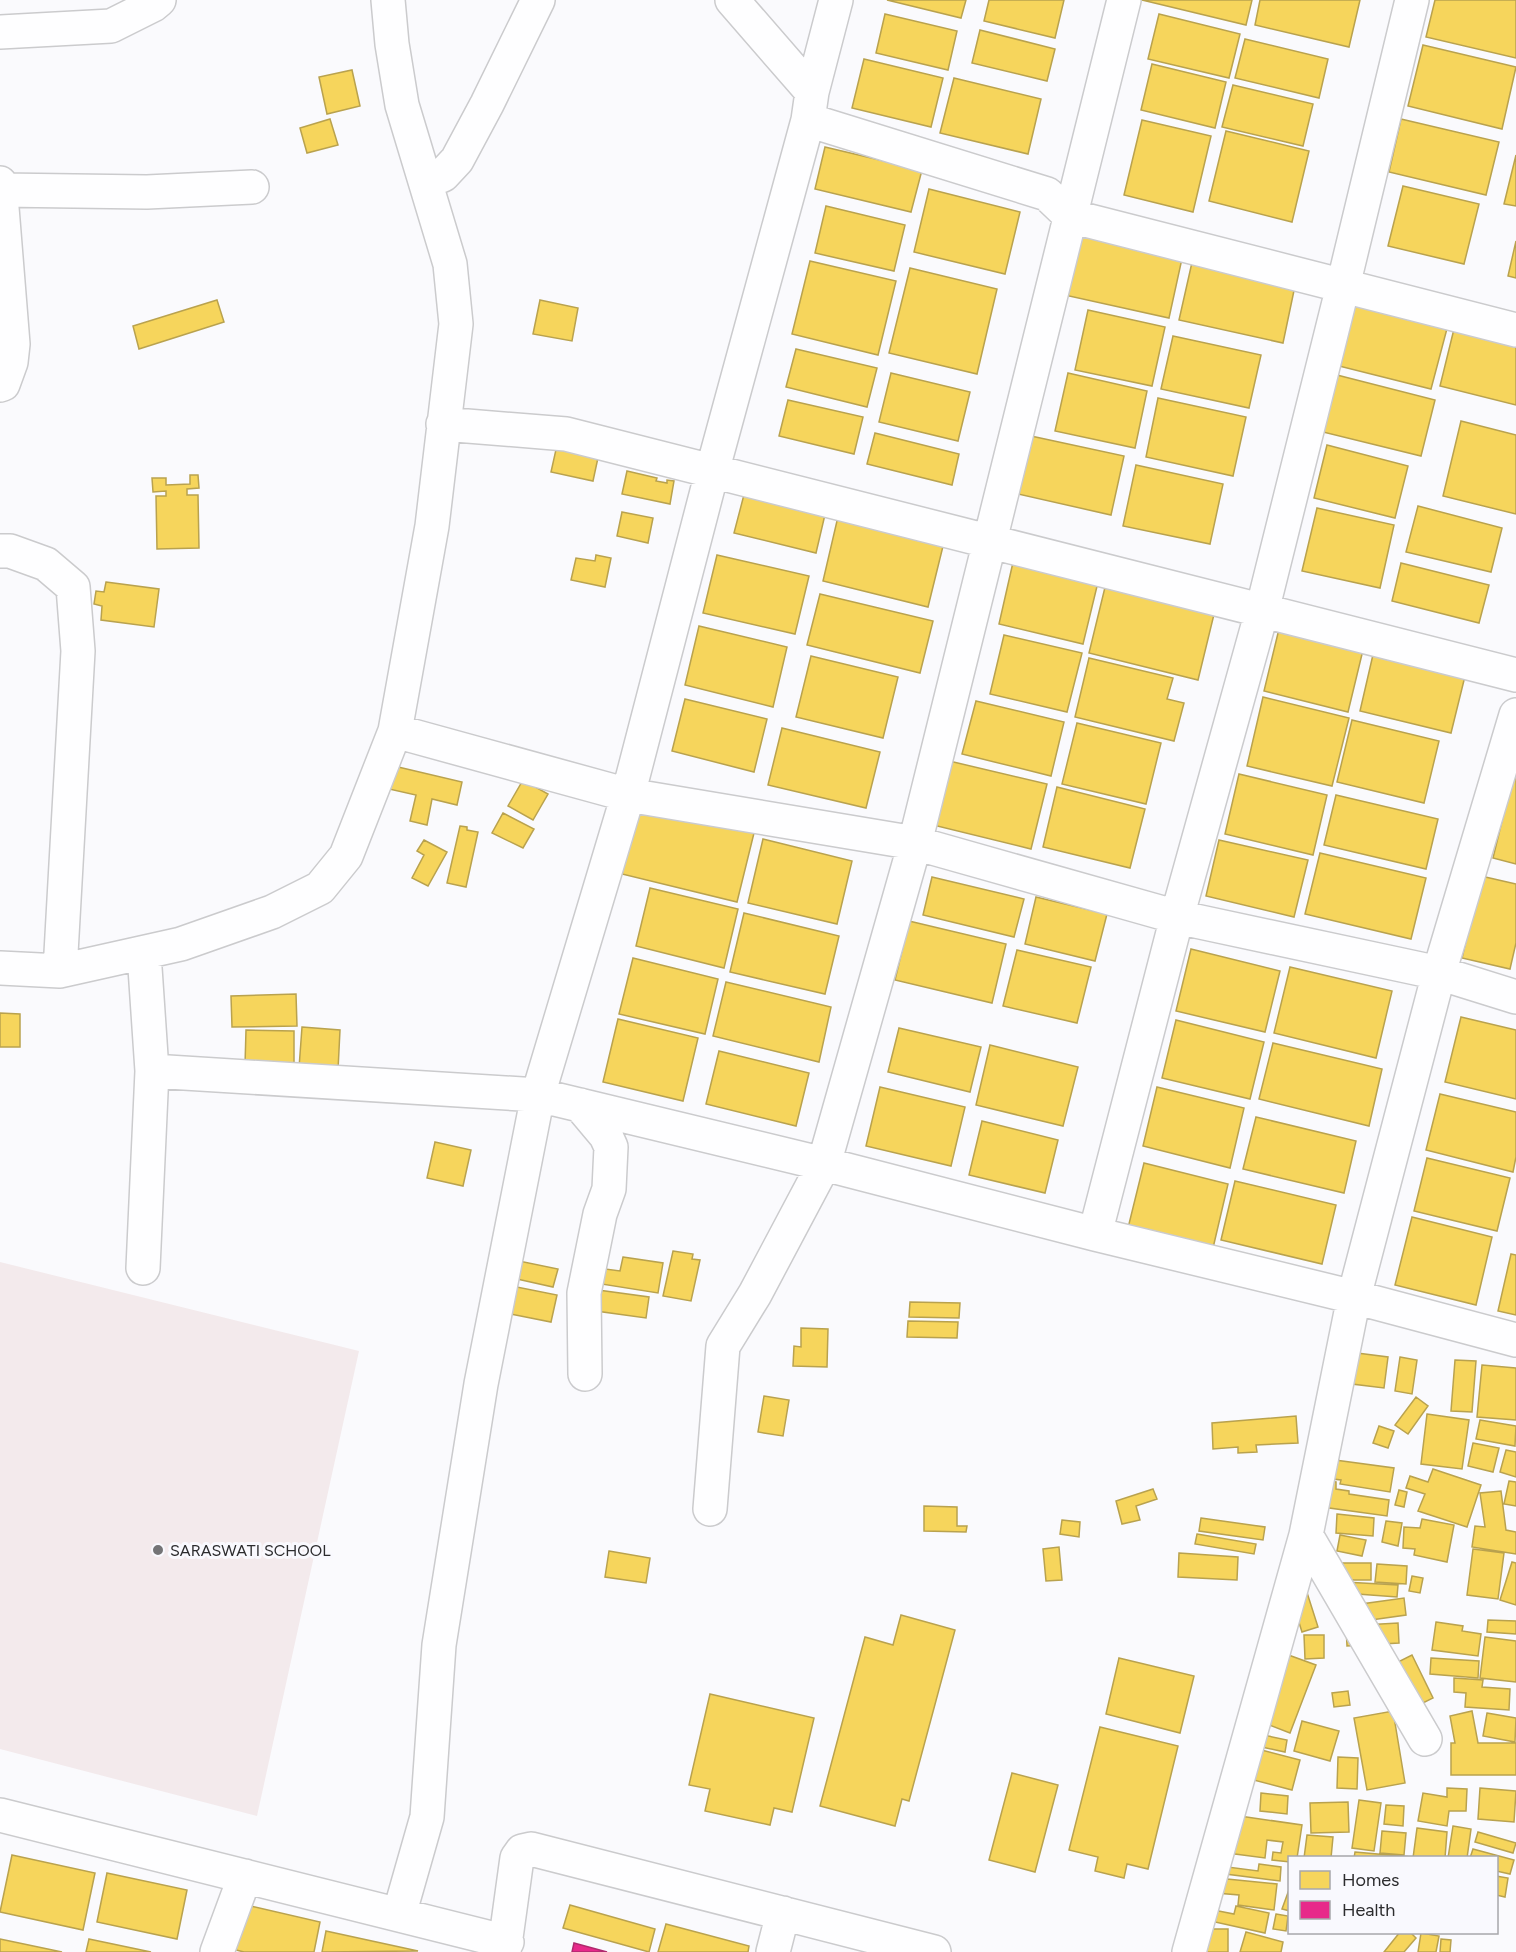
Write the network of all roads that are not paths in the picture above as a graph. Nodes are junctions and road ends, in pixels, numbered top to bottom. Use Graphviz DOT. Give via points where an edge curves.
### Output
graph roads {
  1 [pos="159,0"];
  2 [pos="388,0"];
  3 [pos="538,0"];
  4 [pos="732,0"];
  5 [pos="836,0"];
  6 [pos="1124,0"];
  7 [pos="1412,0"];
  8 [pos="0,32"];
  9 [pos="810,106"];
  10 [pos="427,182"];
  11 [pos="1,186"];
  12 [pos="252,187"];
  13 [pos="1070,216"];
  14 [pos="1343,286"];
  15 [pos="1516,330"];
  16 [pos="0,385"];
  17 [pos="443,423"];
  18 [pos="712,472"];
  19 [pos="989,541"];
  20 [pos="0,550"];
  21 [pos="1262,611"];
  22 [pos="1516,675"];
  23 [pos="1516,715"];
  24 [pos="394,731"];
  25 [pos="628,795"];
  26 [pos="915,843"];
  27 [pos="1177,917"];
  28 [pos="144,952"];
  29 [pos="0,968"];
  30 [pos="60,971"];
  31 [pos="1439,973"];
  32 [pos="1516,997"];
  33 [pos="152,1071"];
  34 [pos="538,1095"];
  35 [pos="580,1106"];
  36 [pos="824,1164"];
  37 [pos="1095,1234"];
  38 [pos="143,1268"];
  39 [pos="1354,1297"];
  40 [pos="1516,1340"];
  41 [pos="585,1374"];
  42 [pos="711,1509"];
  43 [pos="1306,1535"];
  44 [pos="1425,1739"];
  45 [pos="0,1815"];
  46 [pos="245,1876"];
  47 [pos="783,1913"];
  48 [pos="399,1915"];
  49 [pos="505,1947"];
  50 [pos="217,1952"];
  51 [pos="773,1952"];
  52 [pos="934,1952"];
  53 [pos="1189,1952"];
  1 -- 8 [label="street" via="111,26"];
  2 -- 10 [label="street" via="402,105"];
  3 -- 10 [label="street" via="457,160 443,175"];
  4 -- 9 [label="street"];
  5 -- 9 [label="street"];
  6 -- 13 [label="street"];
  7 -- 14 [label="street"];
  9 -- 13 [label="street" via="1047,194"];
  9 -- 18 [label="street"];
  10 -- 17 [label="street" via="450,264 456,324"];
  11 -- 12 [label="street" via="147,192"];
  11 -- 16 [label="street" via="13,344 11,362"];
  13 -- 14 [label="street"];
  13 -- 19 [label="street"];
  14 -- 15 [label="street"];
  14 -- 21 [label="street"];
  17 -- 18 [label="street" via="566,434"];
  17 -- 24 [label="street" via="432,526"];
  18 -- 19 [label="street"];
  18 -- 25 [label="street"];
  19 -- 21 [label="street"];
  19 -- 26 [label="street"];
  20 -- 30 [label="street" via="46,564 74,587 78,651"];
  21 -- 22 [label="street"];
  21 -- 27 [label="street"];
  23 -- 31 [label="street"];
  24 -- 25 [label="street"];
  24 -- 28 [label="street" via="346,856 320,888 272,912 181,944"];
  25 -- 26 [label="street"];
  25 -- 34 [label="street"];
  26 -- 27 [label="street"];
  26 -- 36 [label="street"];
  27 -- 31 [label="street"];
  27 -- 37 [label="street"];
  28 -- 30 [label="street"];
  28 -- 33 [label="street"];
  29 -- 30 [label="street"];
  31 -- 32 [label="street"];
  31 -- 39 [label="street"];
  33 -- 34 [label="street"];
  33 -- 38 [label="street"];
  34 -- 35 [label="street"];
  34 -- 48 [label="street" via="481,1384 441,1633 427,1817"];
  35 -- 36 [label="street"];
  35 -- 41 [label="street" via="611,1147 609,1189 584,1293"];
  36 -- 37 [label="street"];
  36 -- 42 [label="street" via="723,1346"];
  37 -- 39 [label="street"];
  39 -- 40 [label="street"];
  39 -- 43 [label="street"];
  43 -- 44 [label="street"];
  43 -- 53 [label="street"];
  45 -- 46 [label="street"];
  46 -- 48 [label="street"];
  46 -- 50 [label="street"];
  47 -- 49 [label="street" via="531,1849 522,1851 517,1858"];
  47 -- 51 [label="street"];
  47 -- 52 [label="street"];
  48 -- 49 [label="street"];
}
